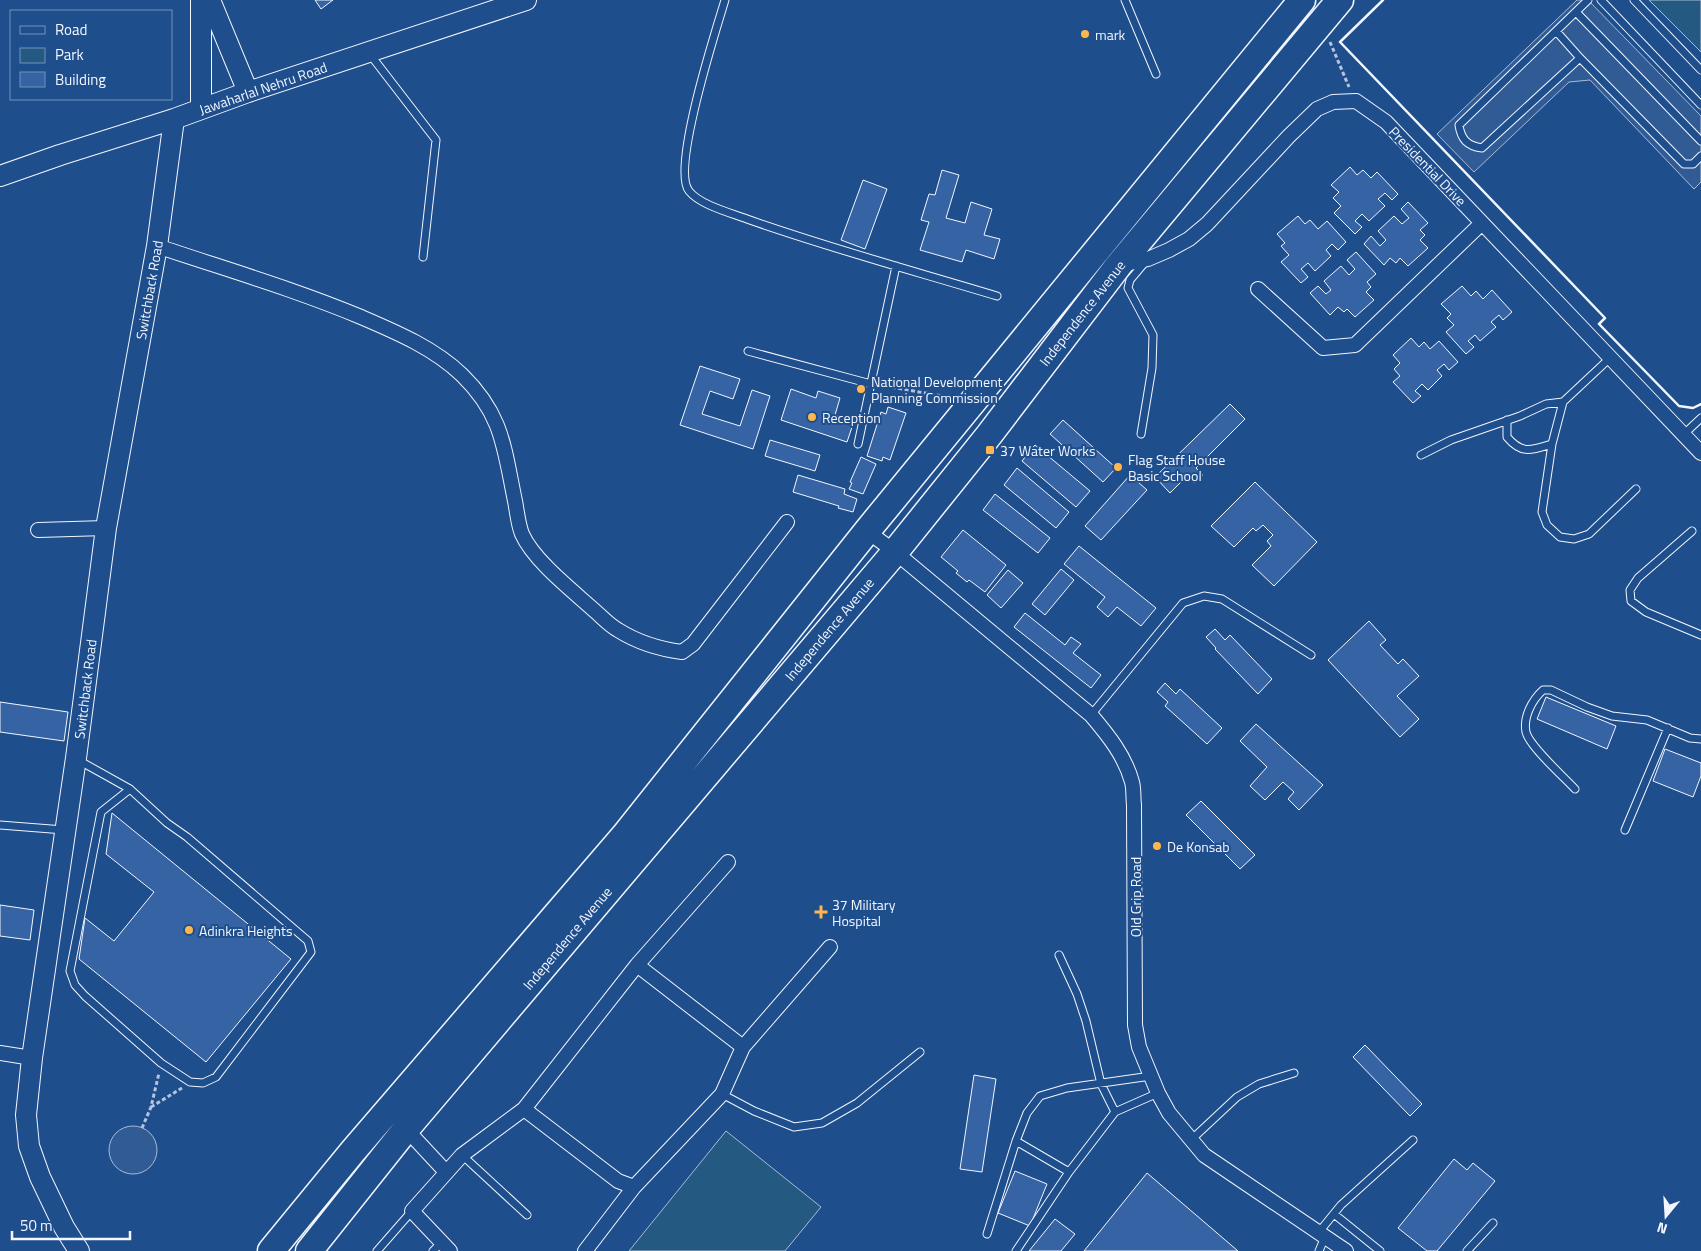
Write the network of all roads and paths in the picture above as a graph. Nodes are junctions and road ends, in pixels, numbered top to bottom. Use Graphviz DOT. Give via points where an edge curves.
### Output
graph roads {
  1 [pos="201,0"];
  2 [pos="210,0"];
  3 [pos="526,0"];
  4 [pos="725,0"];
  5 [pos="1125,0"];
  6 [pos="1302,0"];
  7 [pos="1340,0"];
  8 [pos="1588,0"];
  9 [pos="1602,0"];
  10 [pos="1634,0"];
  11 [pos="1576,12"];
  12 [pos="1322,22"];
  13 [pos="1556,31"];
  14 [pos="368,52"];
  15 [pos="1580,58"];
  16 [pos="1701,70"];
  17 [pos="1156,74"];
  18 [pos="248,92"];
  19 [pos="1356,101"];
  20 [pos="1701,105"];
  21 [pos="201,108"];
  22 [pos="174,119"];
  23 [pos="1701,141"];
  24 [pos="1701,156"];
  25 [pos="0,176"];
  26 [pos="1482,223"];
  27 [pos="157,246"];
  28 [pos="422,257"];
  29 [pos="1148,259"];
  30 [pos="896,266"];
  31 [pos="1118,266"];
  32 [pos="1258,289"];
  33 [pos="997,296"];
  34 [pos="748,352"];
  35 [pos="1610,358"];
  36 [pos="871,384"];
  37 [pos="1563,402"];
  38 [pos="951,405"];
  39 [pos="1701,418"];
  40 [pos="1507,420"];
  41 [pos="1141,434"];
  42 [pos="1683,435"];
  43 [pos="858,444"];
  44 [pos="1552,444"];
  45 [pos="1700,449"];
  46 [pos="1420,455"];
  47 [pos="1636,489"];
  48 [pos="787,522"];
  49 [pos="106,528"];
  50 [pos="38,530"];
  51 [pos="867,531"];
  52 [pos="1692,531"];
  53 [pos="895,552"];
  54 [pos="1701,634"];
  55 [pos="1311,655"];
  56 [pos="1091,716"];
  57 [pos="1668,728"];
  58 [pos="1701,739"];
  59 [pos="76,758"];
  60 [pos="130,789"];
  61 [pos="1575,789"];
  62 [pos="0,825"];
  63 [pos="65,830"];
  64 [pos="1625,830"];
  65 [pos="728,862"];
  66 [pos="830,946"];
  67 [pos="1059,955"];
  68 [pos="637,965"];
  69 [pos="743,1047"];
  70 [pos="920,1052"];
  71 [pos="0,1053"];
  72 [pos="32,1058"];
  73 [pos="161,1063"];
  74 [pos="1294,1074"];
  75 [pos="1151,1076"];
  76 [pos="190,1082"];
  77 [pos="1101,1084"];
  78 [pos="1158,1093"];
  79 [pos="722,1094"];
  80 [pos="151,1107"];
  81 [pos="524,1109"];
  82 [pos="1114,1112"];
  83 [pos="142,1128"];
  84 [pos="406,1129"];
  85 [pos="1191,1140"];
  86 [pos="1413,1140"];
  87 [pos="1016,1141"];
  88 [pos="462,1155"];
  89 [pos="446,1172"];
  90 [pos="1069,1172"];
  91 [pos="634,1187"];
  92 [pos="412,1211"];
  93 [pos="1334,1214"];
  94 [pos="527,1215"];
  95 [pos="1493,1223"];
  96 [pos="988,1234"];
  97 [pos="1322,1235"];
  98 [pos="442,1248"];
  99 [pos="79,1251"];
  100 [pos="271,1251"];
  101 [pos="309,1251"];
  102 [pos="378,1251"];
  103 [pos="584,1251"];
  104 [pos="1016,1251"];
  105 [pos="1319,1251"];
  106 [pos="1346,1251"];
  107 [pos="1380,1251"];
  108 [pos="1467,1251"];
  1 -- 21 [label="street"];
  2 -- 18 [label="street"];
  3 -- 14 [label="street, Jawaharlal Nehru Road"];
  4 -- 30 [label="lane" via="705,67 684,166 689,191 708,205"];
  5 -- 17 [label="lane"];
  6 -- 51 [label="highway, Independence Avenue"];
  7 -- 12 [label="highway, Independence Avenue"];
  8 -- 11 [label="lane"];
  9 -- 20 [label="lane"];
  10 -- 16 [label="lane"];
  11 -- 13 [label="lane"];
  11 -- 23 [label="lane"];
  12 -- 19 [label="path"];
  12 -- 31 [label="highway, Independence Avenue"];
  13 -- 15 [label="lane"];
  13 -- 15 [label="lane" via="1459,125 1460,134 1466,141 1473,147 1482,148"];
  14 -- 18 [label="street, Jawaharlal Nehru Road"];
  14 -- 28 [label="lane" via="436,140"];
  15 -- 24 [label="lane" via="1684,164 1693,164"];
  18 -- 21 [label="street, Jawaharlal Nehru Road"];
  19 -- 26 [label="street, Presidential Drive" via="1386,122"];
  19 -- 29 [label="street" via="1333,102 1318,109 1207,224 1170,250"];
  21 -- 22 [label="street, Jawaharlal Nehru Road"];
  22 -- 25 [label="street, Jawaharlal Nehru Road"];
  22 -- 27 [label="street, Switchback Road"];
  26 -- 32 [label="street" via="1355,345 1323,348"];
  26 -- 35 [label="street, Presidential Drive"];
  27 -- 48 [label="street" via="320,300 432,352 461,374 492,413 504,443 522,534 536,554 567,586 616,630 642,642 682,652 693,644"];
  27 -- 49 [label="street, Switchback Road"];
  29 -- 31 [label="street"];
  29 -- 41 [label="lane" via="1130,280 1128,288 1153,335 1152,368"];
  30 -- 33 [label="lane"];
  30 -- 36 [label="lane"];
  31 -- 53 [label="highway, Independence Avenue"];
  34 -- 36 [label="lane"];
  35 -- 37 [label="lane"];
  35 -- 42 [label="street, Presidential Drive"];
  36 -- 38 [label="path" via="942,396"];
  36 -- 43 [label="lane"];
  37 -- 40 [label="lane" via="1546,404"];
  37 -- 44 [label="lane"];
  39 -- 42 [label="lane"];
  40 -- 44 [label="lane" via="1507,437 1514,446 1524,450"];
  40 -- 46 [label="lane"];
  42 -- 45 [label="street, Presidential Drive"];
  44 -- 47 [label="lane" via="1542,512 1547,525 1560,537 1574,540 1589,534"];
  49 -- 50 [label="street"];
  49 -- 59 [label="street, Switchback Road"];
  51 -- 53 [label="street, Old Grip Road"];
  51 -- 100 [label="highway, Independence Avenue" via="624,836"];
  52 -- 54 [label="lane" via="1638,578 1630,590 1631,601 1646,612"];
  53 -- 56 [label="street, Old Grip Road"];
  53 -- 84 [label="highway, Independence Avenue"];
  55 -- 56 [label="lane" via="1222,599 1204,596 1183,603"];
  56 -- 75 [label="street, Old Grip Road" via="1111,738 1132,782 1135,1025 1139,1047"];
  57 -- 58 [label="lane" via="1690,738"];
  57 -- 61 [label="lane" via="1646,720 1612,716 1551,690 1543,690 1535,697 1525,720 1526,733"];
  57 -- 64 [label="lane"];
  59 -- 60 [label="lane"];
  59 -- 63 [label="street, Switchback Road"];
  60 -- 73 [label="lane" via="101,812 70,971 75,985 85,996"];
  60 -- 76 [label="lane" via="308,941 311,952 216,1077 203,1083"];
  62 -- 63 [label="lane"];
  63 -- 72 [label="street, Switchback Road"];
  65 -- 68 [label="street"];
  66 -- 69 [label="street"];
  67 -- 77 [label="lane" via="1086,1021"];
  68 -- 69 [label="street"];
  68 -- 81 [label="street"];
  69 -- 79 [label="street"];
  70 -- 79 [label="lane" via="857,1103 822,1123 794,1127"];
  71 -- 72 [label="street"];
  72 -- 99 [label="street, Switchback Road" via="26,1116 29,1146 40,1177"];
  73 -- 76 [label="lane"];
  73 -- 80 [label="path"];
  74 -- 85 [label="lane" via="1259,1084 1237,1097"];
  75 -- 77 [label="lane"];
  75 -- 78 [label="street, Old Grip Road"];
  76 -- 80 [label="path"];
  77 -- 82 [label="lane"];
  77 -- 87 [label="lane" via="1067,1088 1040,1096 1027,1113"];
  78 -- 82 [label="lane"];
  78 -- 85 [label="street, Old Grip Road"];
  79 -- 91 [label="street"];
  80 -- 83 [label="path"];
  81 -- 88 [label="street"];
  81 -- 91 [label="street" via="618,1182"];
  82 -- 90 [label="lane"];
  84 -- 89 [label="street"];
  84 -- 101 [label="highway, Independence Avenue"];
  85 -- 97 [label="street, Old Grip Road" via="1204,1155"];
  86 -- 93 [label="lane"];
  87 -- 90 [label="lane"];
  87 -- 96 [label="lane"];
  88 -- 89 [label="street"];
  88 -- 94 [label="lane"];
  89 -- 92 [label="street"];
  90 -- 104 [label="lane"];
  91 -- 103 [label="street"];
  92 -- 98 [label="street"];
  92 -- 102 [label="lane"];
  93 -- 97 [label="lane"];
  93 -- 107 [label="lane"];
  95 -- 108 [label="lane"];
  97 -- 105 [label="lane"];
  97 -- 106 [label="street, Old Grip Road"];
}
